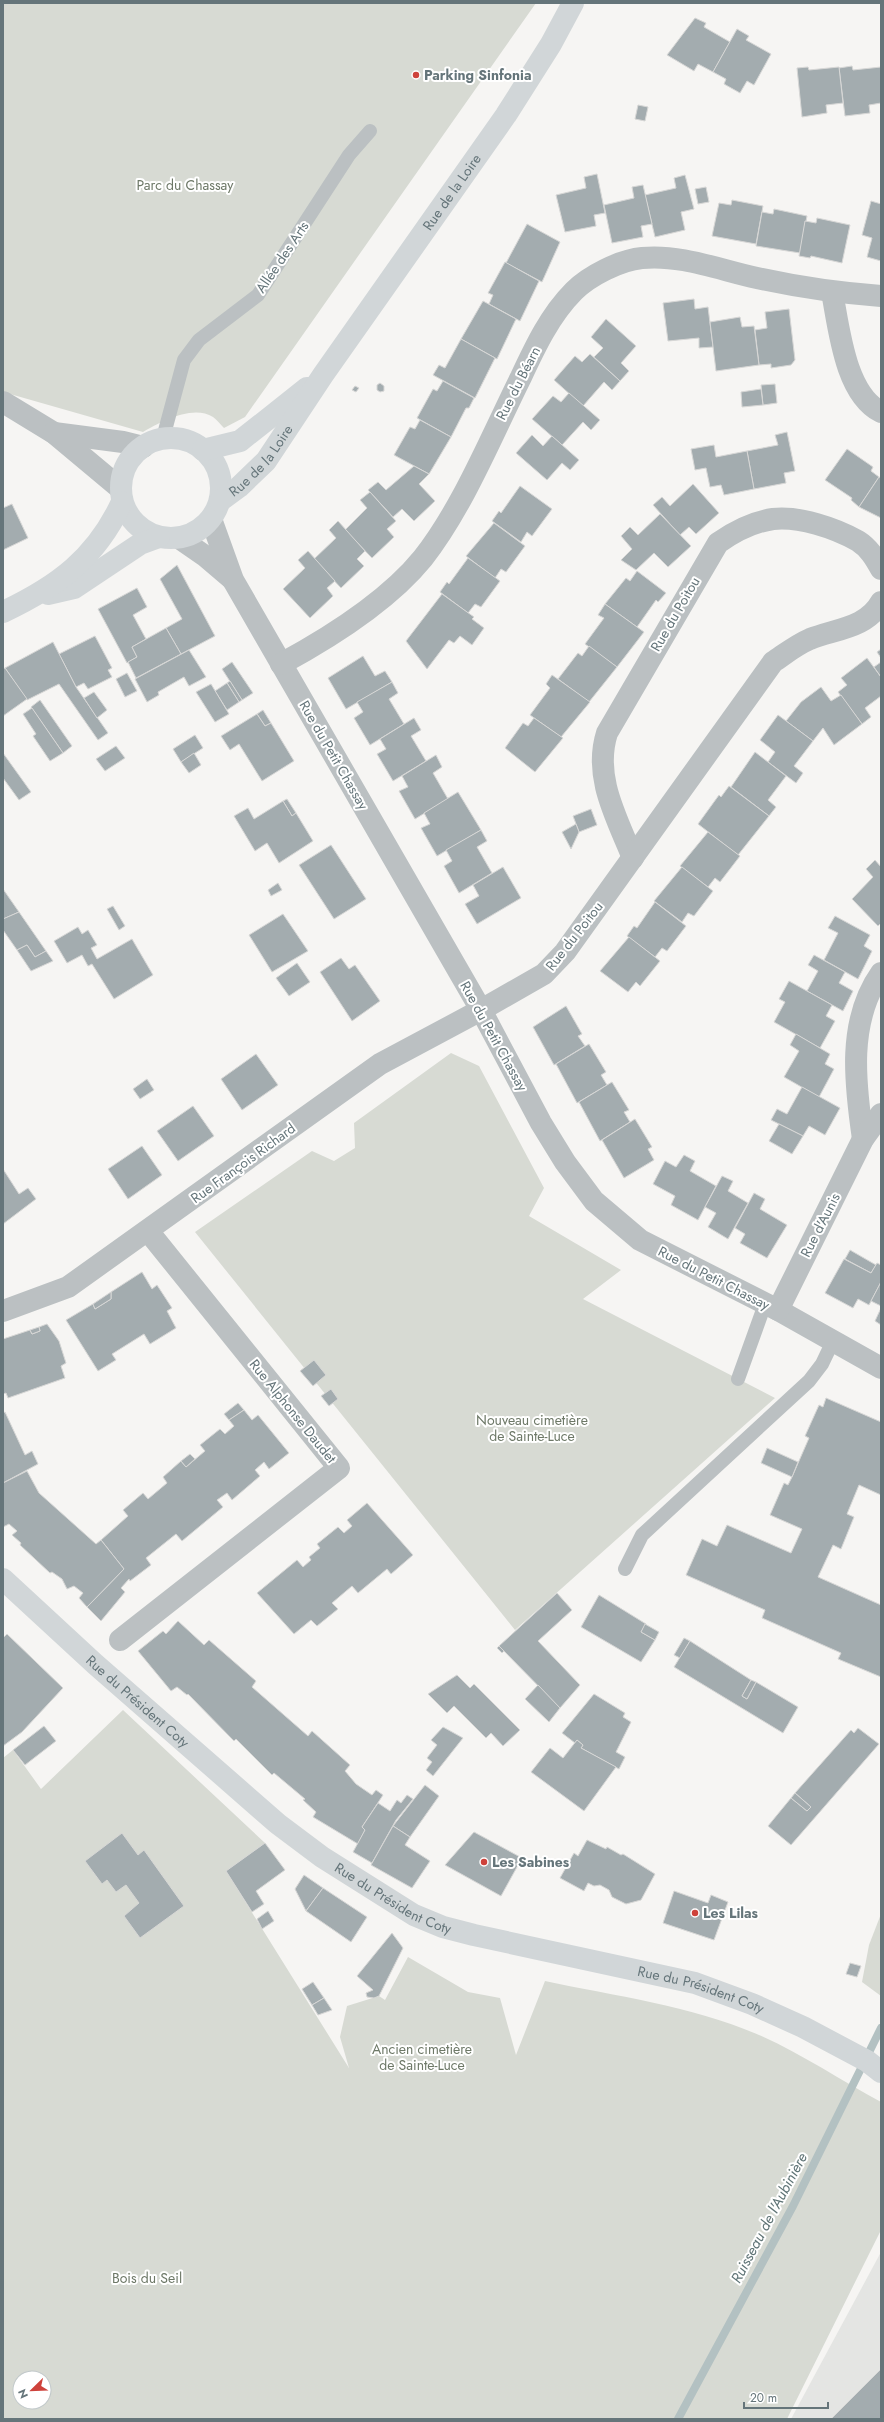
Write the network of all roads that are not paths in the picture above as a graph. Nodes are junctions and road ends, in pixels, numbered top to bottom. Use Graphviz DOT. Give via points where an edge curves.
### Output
graph roads {
  1 [pos="573,3"];
  2 [pos="370,131"];
  3 [pos="832,292"];
  4 [pos="881,296"];
  5 [pos="323,375"];
  6 [pos="3,402"];
  7 [pos="881,412"];
  8 [pos="54,433"];
  9 [pos="163,438"];
  10 [pos="143,447"];
  11 [pos="204,450"];
  12 [pos="122,496"];
  13 [pos="215,510"];
  14 [pos="169,538"];
  15 [pos="881,569"];
  16 [pos="233,580"];
  17 [pos="31,599"];
  18 [pos="881,602"];
  19 [pos="3,612"];
  20 [pos="281,664"];
  21 [pos="633,858"];
  22 [pos="881,973"];
  23 [pos="481,1010"];
  24 [pos="881,1114"];
  25 [pos="863,1139"];
  26 [pos="148,1231"];
  27 [pos="772,1307"];
  28 [pos="3,1311"];
  29 [pos="833,1341"];
  30 [pos="881,1368"];
  31 [pos="738,1379"];
  32 [pos="625,1570"];
  33 [pos="3,1579"];
  34 [pos="120,1640"];
  35 [pos="874,2067"];
  1 -- 5 [label="street, Rue de la Loire" via="551,44 506,115"];
  2 -- 9 [label="lane, Allée des Arts" via="349,155 258,295 199,340 184,360"];
  3 -- 4 [label="street, Rue du Béarn"];
  3 -- 7 [label="street" via="850,371 867,403"];
  3 -- 20 [label="street, Rue du Béarn" via="666,257 640,258 617,265 574,290 552,318 460,499 441,533 422,559 399,584 374,605"];
  5 -- 11 [label="street, Rue de la Loire" via="240,441"];
  5 -- 13 [label="street, Rue de la Loire" via="266,461"];
  6 -- 8 [label="street"];
  8 -- 10 [label="street"];
  8 -- 12 [label="street"];
  9 -- 10 [label="street"];
  9 -- 11 [label="street" via="191,442"];
  10 -- 12 [label="street" via="135,453 124,470"];
  11 -- 13 [label="street" via="217,468 222,490"];
  12 -- 14 [label="street" via="136,524 146,533"];
  12 -- 17 [label="street" via="103,539 71,571"];
  13 -- 14 [label="street" via="197,532"];
  13 -- 16 [label="street, Rue du Petit Chassay"];
  14 -- 16 [label="street, Rue du Petit Chassay" via="205,556"];
  14 -- 17 [label="street" via="140,544 74,588"];
  15 -- 21 [label="street, Rue du Poitou" via="873,554 858,542 794,519 773,519 756,523 735,530 718,543 607,733 602,749 601,768 605,789"];
  16 -- 20 [label="street, Rue du Petit Chassay"];
  17 -- 19 [label="street"];
  18 -- 21 [label="street, Rue du Poitou" via="872,616 857,624 808,640 773,662"];
  20 -- 23 [label="street, Rue du Petit Chassay"];
  21 -- 23 [label="street, Rue du Poitou" via="565,952 544,974"];
  22 -- 25 [label="street" via="865,1004 858,1036 855,1069"];
  23 -- 26 [label="street, Rue François Richard" via="380,1064"];
  23 -- 27 [label="street, Rue du Petit Chassay" via="545,1130 594,1201 640,1240"];
  24 -- 25 [label="street, Rue d'Aunis"];
  25 -- 27 [label="street, Rue d'Aunis"];
  26 -- 28 [label="street, Rue François Richard" via="68,1287"];
  26 -- 34 [label="street, Rue Alphonse Daudet" via="339,1468"];
  27 -- 29 [label="street, Rue du Petit Chassay"];
  27 -- 31 [label="lane"];
  29 -- 30 [label="street, Rue du Petit Chassay"];
  29 -- 32 [label="lane" via="822,1364 809,1381 642,1535"];
  33 -- 35 [label="street, Rue du Président Coty" via="278,1824 322,1857 414,1916 474,1935 695,1983 752,2004 803,2027"];
}
